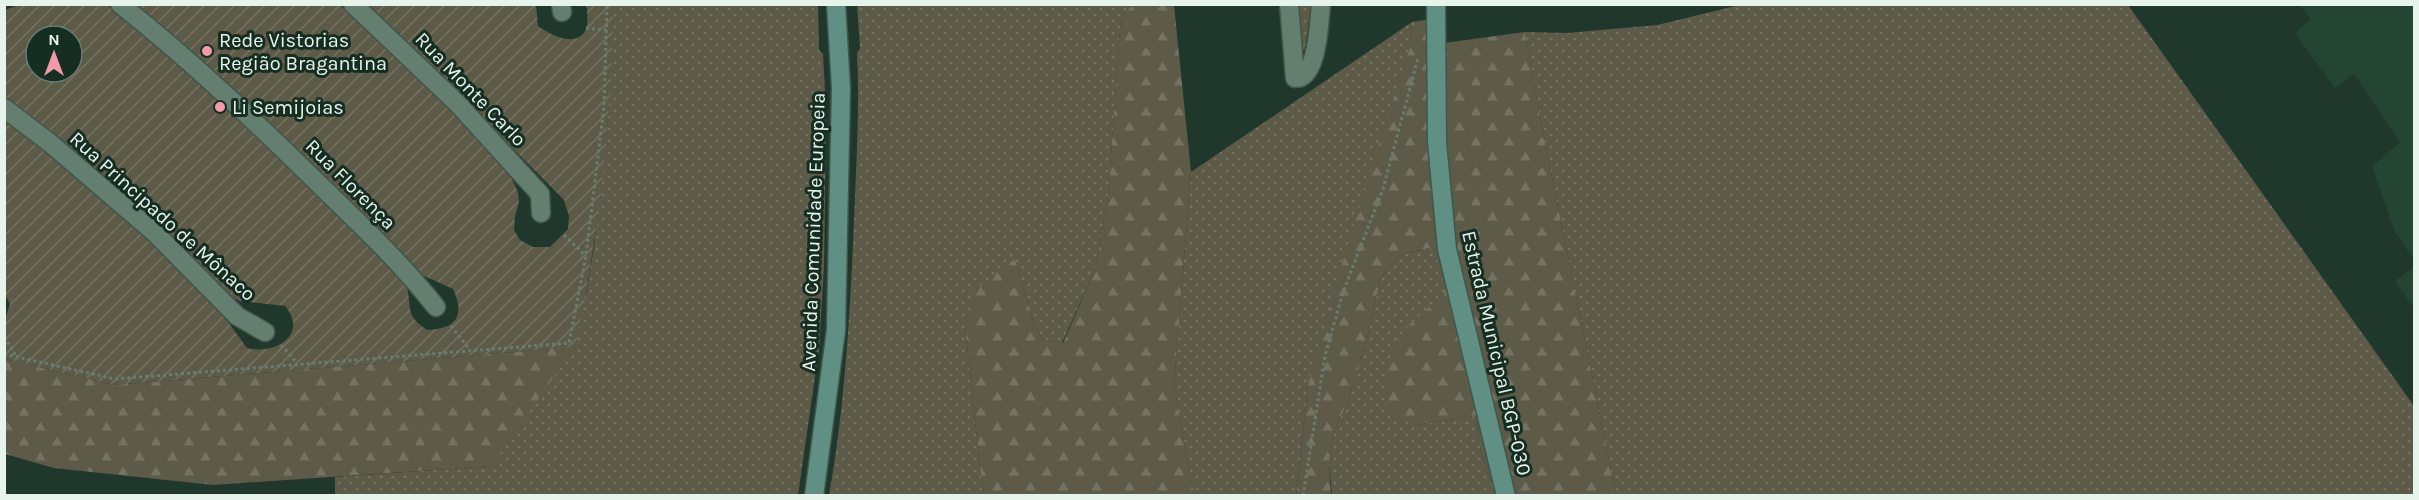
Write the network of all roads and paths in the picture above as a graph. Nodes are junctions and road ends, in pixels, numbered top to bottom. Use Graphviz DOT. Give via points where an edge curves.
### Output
graph roads {
  1 [pos="120,4"];
  2 [pos="353,4"];
  3 [pos="836,4"];
  4 [pos="1289,4"];
  5 [pos="1321,4"];
  6 [pos="1436,4"];
  7 [pos="586,28"];
  8 [pos="606,30"];
  9 [pos="1418,56"];
  10 [pos="4,108"];
  11 [pos="541,213"];
  12 [pos="564,235"];
  13 [pos="586,256"];
  14 [pos="436,307"];
  15 [pos="451,326"];
  16 [pos="265,332"];
  17 [pos="4,337"];
  18 [pos="281,345"];
  19 [pos="470,350"];
  20 [pos="16,357"];
  21 [pos="297,363"];
  22 [pos="814,495"];
  23 [pos="1303,495"];
  24 [pos="1506,495"];
  1 -- 14 [label="street, Rua Florença" via="267,133 411,274"];
  2 -- 11 [label="street, Rua Monte Carlo" via="458,104 540,194"];
  3 -- 22 [label="street, Avenida Comunidade Europeia" via="841,99 836,330"];
  4 -- 5 [label="street" via="1295,78 1306,75 1314,57"];
  6 -- 24 [label="street, Estrada Municipal BGP-030" via="1437,142 1447,249"];
  7 -- 8 [label="path"];
  9 -- 23 [label="path" via="1383,189 1343,292 1324,356"];
  10 -- 16 [label="street, Rua Principado de Mônaco" via="155,233 237,316"];
  12 -- 13 [label="path"];
  15 -- 19 [label="path"];
  17 -- 20 [label="path"];
  18 -- 21 [label="path"];
}
